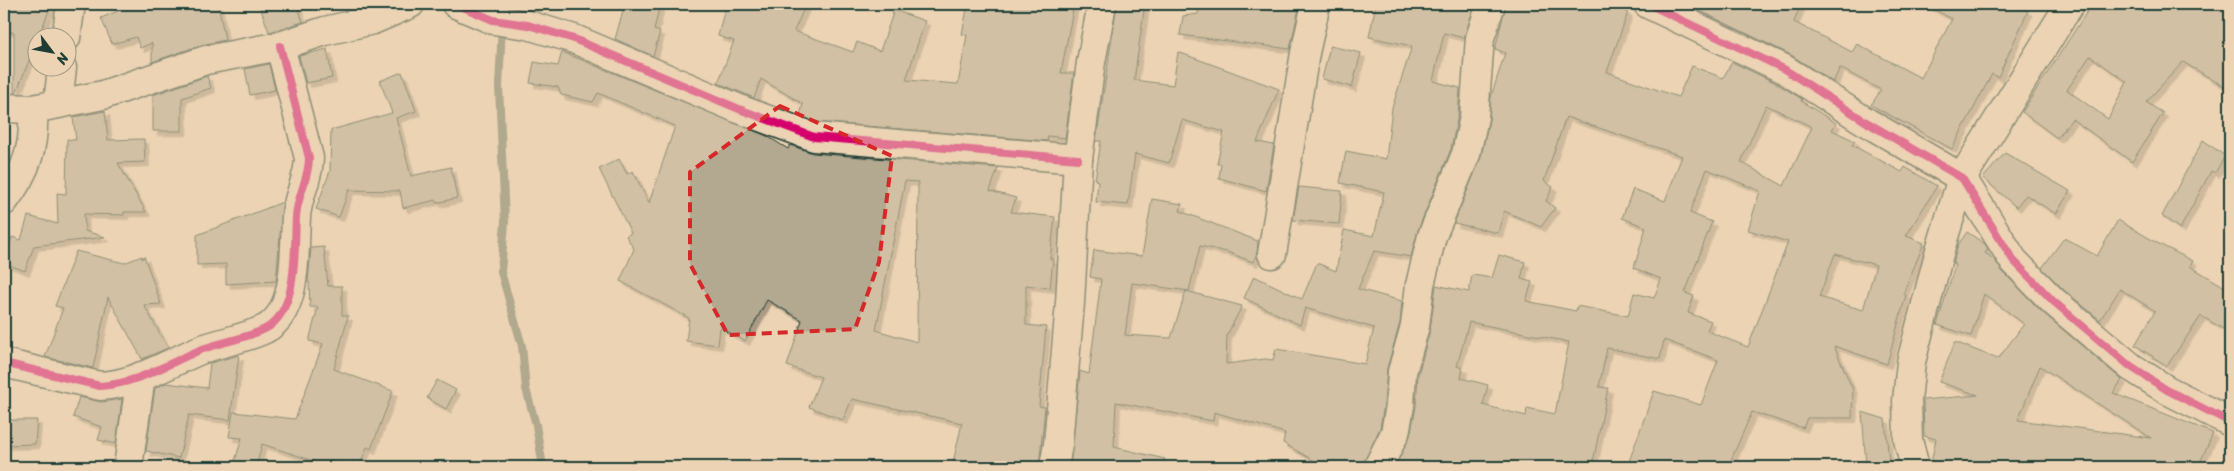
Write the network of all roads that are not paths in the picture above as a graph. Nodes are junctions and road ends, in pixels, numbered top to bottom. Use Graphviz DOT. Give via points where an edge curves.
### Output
graph roads {
  1 [pos="71,4"];
  2 [pos="410,4"];
  3 [pos="456,4"];
  4 [pos="1102,4"];
  5 [pos="1316,4"];
  6 [pos="1491,4"];
  7 [pos="1648,4"];
  8 [pos="2070,4"];
  9 [pos="515,18"];
  10 [pos="67,28"];
  11 [pos="280,46"];
  12 [pos="58,78"];
  13 [pos="46,106"];
  14 [pos="4,108"];
  15 [pos="1078,160"];
  16 [pos="1962,178"];
  17 [pos="4,201"];
  18 [pos="1272,254"];
  19 [pos="4,363"];
  20 [pos="140,376"];
  21 [pos="2230,422"];
  22 [pos="128,467"];
  23 [pos="1054,467"];
  24 [pos="1378,467"];
  25 [pos="1915,467"];
  1 -- 10 [label="street"];
  2 -- 11 [label="street" via="374,20"];
  3 -- 9 [label="street"];
  4 -- 15 [label="street"];
  5 -- 18 [label="street"];
  6 -- 24 [label="street" via="1480,38 1474,117 1466,154 1432,236 1420,285 1415,326 1402,372 1395,433"];
  7 -- 16 [label="street" via="1784,69"];
  8 -- 16 [label="street"];
  9 -- 15 [label="street" via="814,137"];
  11 -- 13 [label="street" via="206,60 103,95"];
  11 -- 20 [label="street" via="309,158 309,170 296,214 293,278 284,306 266,329 200,350"];
  12 -- 13 [label="street"];
  13 -- 14 [label="street"];
  13 -- 17 [label="street" via="34,133 28,160"];
  15 -- 23 [label="street" via="1069,312"];
  16 -- 21 [label="street" via="2013,260 2053,301 2131,367 2167,390"];
  16 -- 25 [label="street" via="1911,362 1908,440"];
  19 -- 20 [label="street" via="100,386 115,385"];
  20 -- 22 [label="street"];
}
